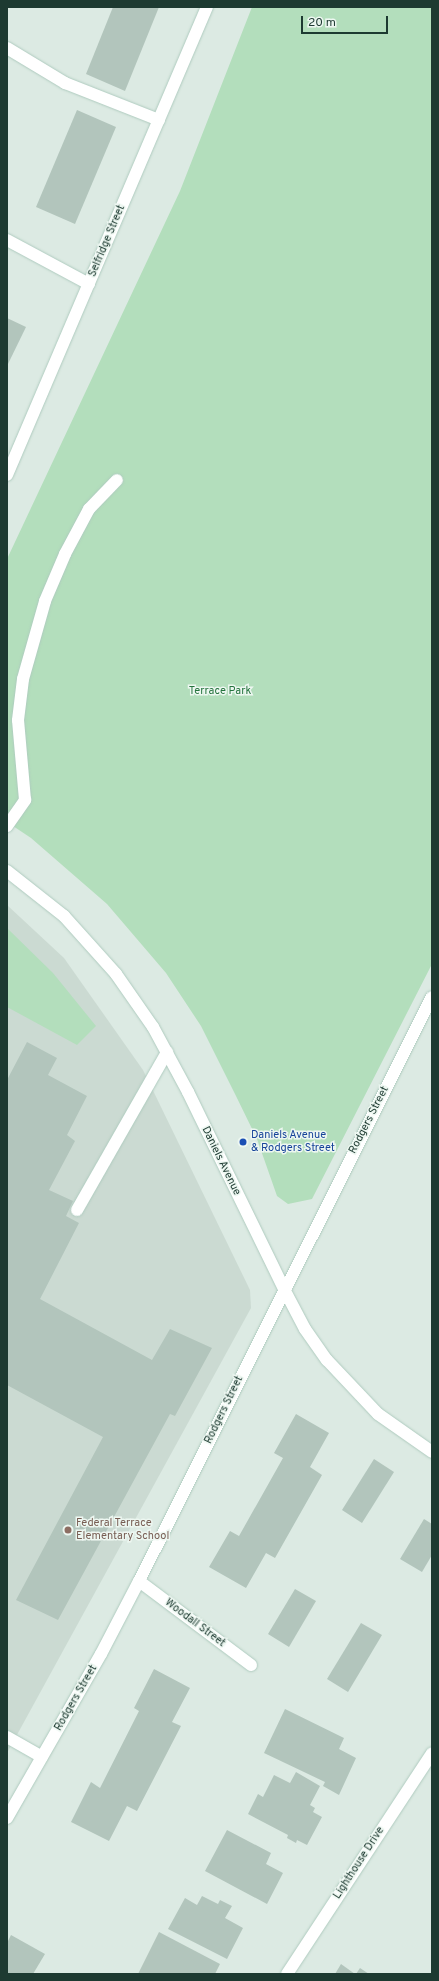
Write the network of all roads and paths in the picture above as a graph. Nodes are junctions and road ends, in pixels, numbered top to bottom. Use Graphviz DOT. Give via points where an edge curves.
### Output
graph roads {
  1 [pos="207,7"];
  2 [pos="7,48"];
  3 [pos="159,120"];
  4 [pos="7,240"];
  5 [pos="89,284"];
  6 [pos="7,475"];
  7 [pos="117,480"];
  8 [pos="7,826"];
  9 [pos="7,871"];
  10 [pos="432,997"];
  11 [pos="167,1052"];
  12 [pos="77,1210"];
  13 [pos="284,1289"];
  14 [pos="432,1452"];
  15 [pos="139,1580"];
  16 [pos="251,1665"];
  17 [pos="7,1737"];
  18 [pos="432,1753"];
  19 [pos="42,1757"];
  20 [pos="7,1818"];
  21 [pos="287,1974"];
  1 -- 3 [label="street, Selfridge Street"];
  2 -- 3 [label="street" via="65,83"];
  3 -- 5 [label="street, Selfridge Street"];
  4 -- 5 [label="street"];
  5 -- 6 [label="street, Selfridge Street"];
  7 -- 8 [label="street" via="89,509 65,554 45,601 23,679 18,720 25,800"];
  9 -- 11 [label="street, Daniels Avenue" via="64,916 116,974"];
  10 -- 13 [label="street, Rodgers Street"];
  11 -- 12 [label="street" via="139,1097"];
  11 -- 13 [label="street, Daniels Avenue"];
  13 -- 14 [label="street, Daniels Avenue" via="306,1328 351,1388 378,1414"];
  13 -- 15 [label="street, Rodgers Street"];
  15 -- 16 [label="street, Woodall Street"];
  15 -- 19 [label="street, Rodgers Street"];
  17 -- 19 [label="street"];
  18 -- 21 [label="street, Lighthouse Drive"];
  19 -- 20 [label="street, Rodgers Street"];
}
